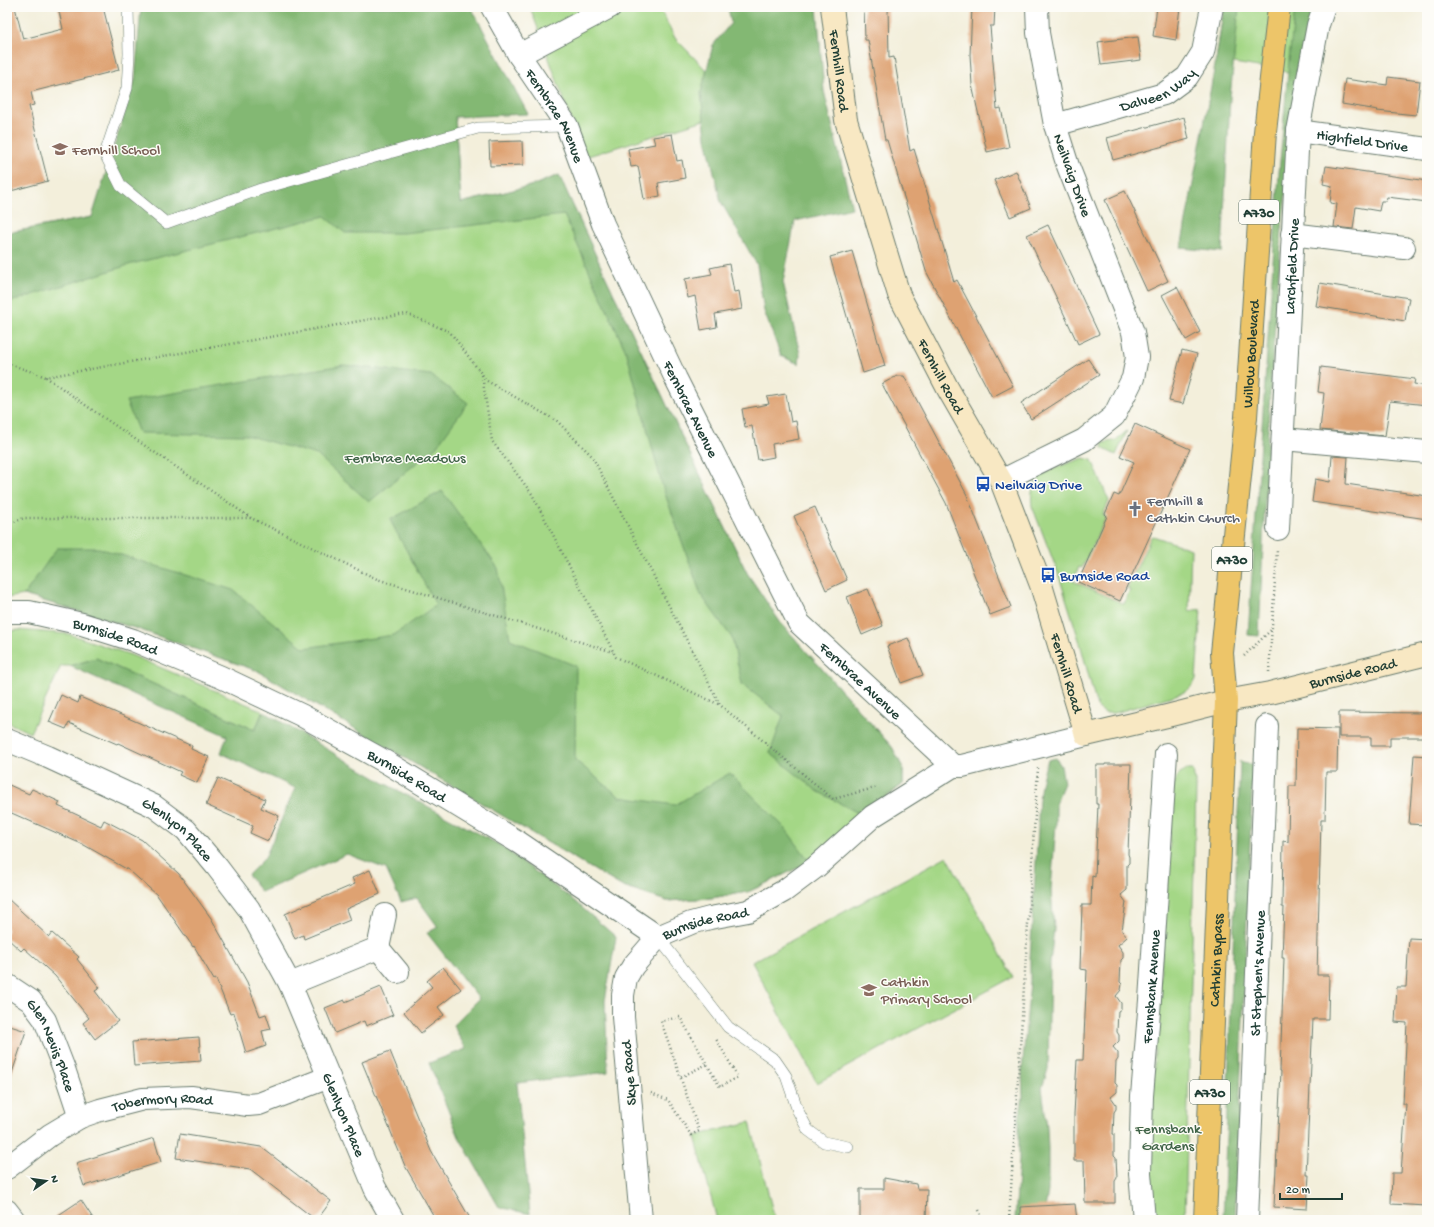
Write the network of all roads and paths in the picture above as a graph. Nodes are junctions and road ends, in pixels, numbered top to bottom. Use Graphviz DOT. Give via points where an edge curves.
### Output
graph roads {
  1 [pos="128,7"];
  2 [pos="492,7"];
  3 [pos="610,7"];
  4 [pos="832,7"];
  5 [pos="1037,7"];
  6 [pos="1212,7"];
  7 [pos="1279,7"];
  8 [pos="1324,7"];
  9 [pos="519,55"];
  10 [pos="1056,124"];
  11 [pos="567,126"];
  12 [pos="1298,131"];
  13 [pos="1427,149"];
  14 [pos="1292,234"];
  15 [pos="1404,248"];
  16 [pos="7,363"];
  17 [pos="481,373"];
  18 [pos="46,377"];
  19 [pos="1284,439"];
  20 [pos="1427,452"];
  21 [pos="1001,482"];
  22 [pos="251,518"];
  23 [pos="7,525"];
  24 [pos="1278,529"];
  25 [pos="7,612"];
  26 [pos="1272,629"];
  27 [pos="613,652"];
  28 [pos="1222,653"];
  29 [pos="1427,654"];
  30 [pos="1270,693"];
  31 [pos="1226,701"];
  32 [pos="720,705"];
  33 [pos="1267,726"];
  34 [pos="1086,735"];
  35 [pos="7,740"];
  36 [pos="1166,754"];
  37 [pos="1038,764"];
  38 [pos="953,766"];
  39 [pos="878,787"];
  40 [pos="385,915"];
  41 [pos="658,937"];
  42 [pos="378,948"];
  43 [pos="398,972"];
  44 [pos="290,984"];
  45 [pos="7,985"];
  46 [pos="728,1027"];
  47 [pos="707,1064"];
  48 [pos="329,1077"];
  49 [pos="680,1077"];
  50 [pos="645,1094"];
  51 [pos="80,1117"];
  52 [pos="848,1147"];
  53 [pos="7,1168"];
  54 [pos="979,1210"];
  55 [pos="7,1211"];
  56 [pos="14,1220"];
  57 [pos="393,1220"];
  58 [pos="641,1220"];
  59 [pos="983,1220"];
  60 [pos="1009,1220"];
  61 [pos="1144,1220"];
  62 [pos="1205,1220"];
  63 [pos="1247,1220"];
  1 -- 11 [label="lane" via="127,88 105,154 121,186 166,223 261,189 478,128"];
  2 -- 9 [label="street, Fernbrae Avenue"];
  3 -- 9 [label="street"];
  4 -- 21 [label="street, Fernhill Road" via="846,120 899,295"];
  5 -- 10 [label="street, Neilvaig Drive" via="1038,33"];
  6 -- 10 [label="street, Dalveen Way" via="1203,52 1187,76 1164,94"];
  7 -- 28 [label="main road, Willow Boulevard / A730" via="1265,132 1246,417"];
  8 -- 12 [label="street, Larchfield Drive" via="1318,25"];
  9 -- 11 [label="street, Fernbrae Avenue"];
  10 -- 21 [label="street, Neilvaig Drive" via="1068,166 1133,332 1137,357 1133,378 1114,416 1084,440"];
  11 -- 38 [label="street, Fernbrae Avenue" via="603,224 676,379 799,623"];
  12 -- 13 [label="street, Highfield Drive"];
  12 -- 14 [label="street, Larchfield Drive"];
  14 -- 15 [label="street"];
  14 -- 19 [label="street, Larchfield Drive"];
  16 -- 18 [label="path"];
  17 -- 18 [label="path" via="450,332 408,314"];
  17 -- 27 [label="path" via="492,441 532,494"];
  17 -- 32 [label="path" via="487,381 557,421 592,456"];
  18 -- 22 [label="path"];
  19 -- 20 [label="street"];
  19 -- 24 [label="street, Larchfield Drive"];
  21 -- 34 [label="street, Fernhill Road" via="1041,585"];
  22 -- 23 [label="path" via="24,518"];
  22 -- 27 [label="path" via="377,579"];
  24 -- 26 [label="path"];
  25 -- 41 [label="street, Burnside Road" via="29,612 82,624 134,640 221,676 301,715 386,762 518,842"];
  26 -- 28 [label="path" via="1242,657"];
  26 -- 30 [label="path"];
  27 -- 32 [label="path" via="616,657"];
  28 -- 31 [label="main road, Willow Boulevard / A730"];
  29 -- 30 [label="street, Burnside Road"];
  30 -- 31 [label="street, Burnside Road"];
  31 -- 34 [label="street, Burnside Road"];
  31 -- 62 [label="main road, Cathkin Bypass / A730"];
  32 -- 39 [label="path" via="833,799"];
  33 -- 63 [label="street, St Stephen's Avenue"];
  34 -- 38 [label="street, Burnside Road" via="962,766"];
  35 -- 44 [label="street, Glenlyon Place" via="154,806 186,830 250,909"];
  36 -- 61 [label="street, Fennsbank Avenue" via="1142,1096 1140,1173"];
  37 -- 60 [label="path"];
  38 -- 41 [label="street, Burnside Road" via="873,816 816,867 784,891 748,911 691,922"];
  40 -- 42 [label="street"];
  41 -- 46 [label="lane"];
  41 -- 58 [label="street, Skye Road" via="633,966 626,978 623,995"];
  42 -- 43 [label="street"];
  42 -- 44 [label="street"];
  44 -- 48 [label="street, Glenlyon Place"];
  45 -- 51 [label="street, Glen Nevis Place" via="31,1001 45,1020"];
  46 -- 47 [label="path" via="716,1039 738,1077 720,1087"];
  46 -- 52 [label="lane" via="775,1060 786,1076 798,1111 808,1130 824,1142"];
  47 -- 49 [label="path"];
  47 -- 49 [label="path" via="680,1017 661,1021"];
  48 -- 51 [label="street, Tobermory Road" via="259,1104 191,1098 143,1099"];
  48 -- 57 [label="street, Glenlyon Place" via="375,1188"];
  49 -- 50 [label="path" via="699,1131 691,1135 668,1100 652,1093"];
  51 -- 53 [label="street, Tobermory Road" via="50,1135"];
  54 -- 59 [label="path"];
  55 -- 56 [label="street"];
}
